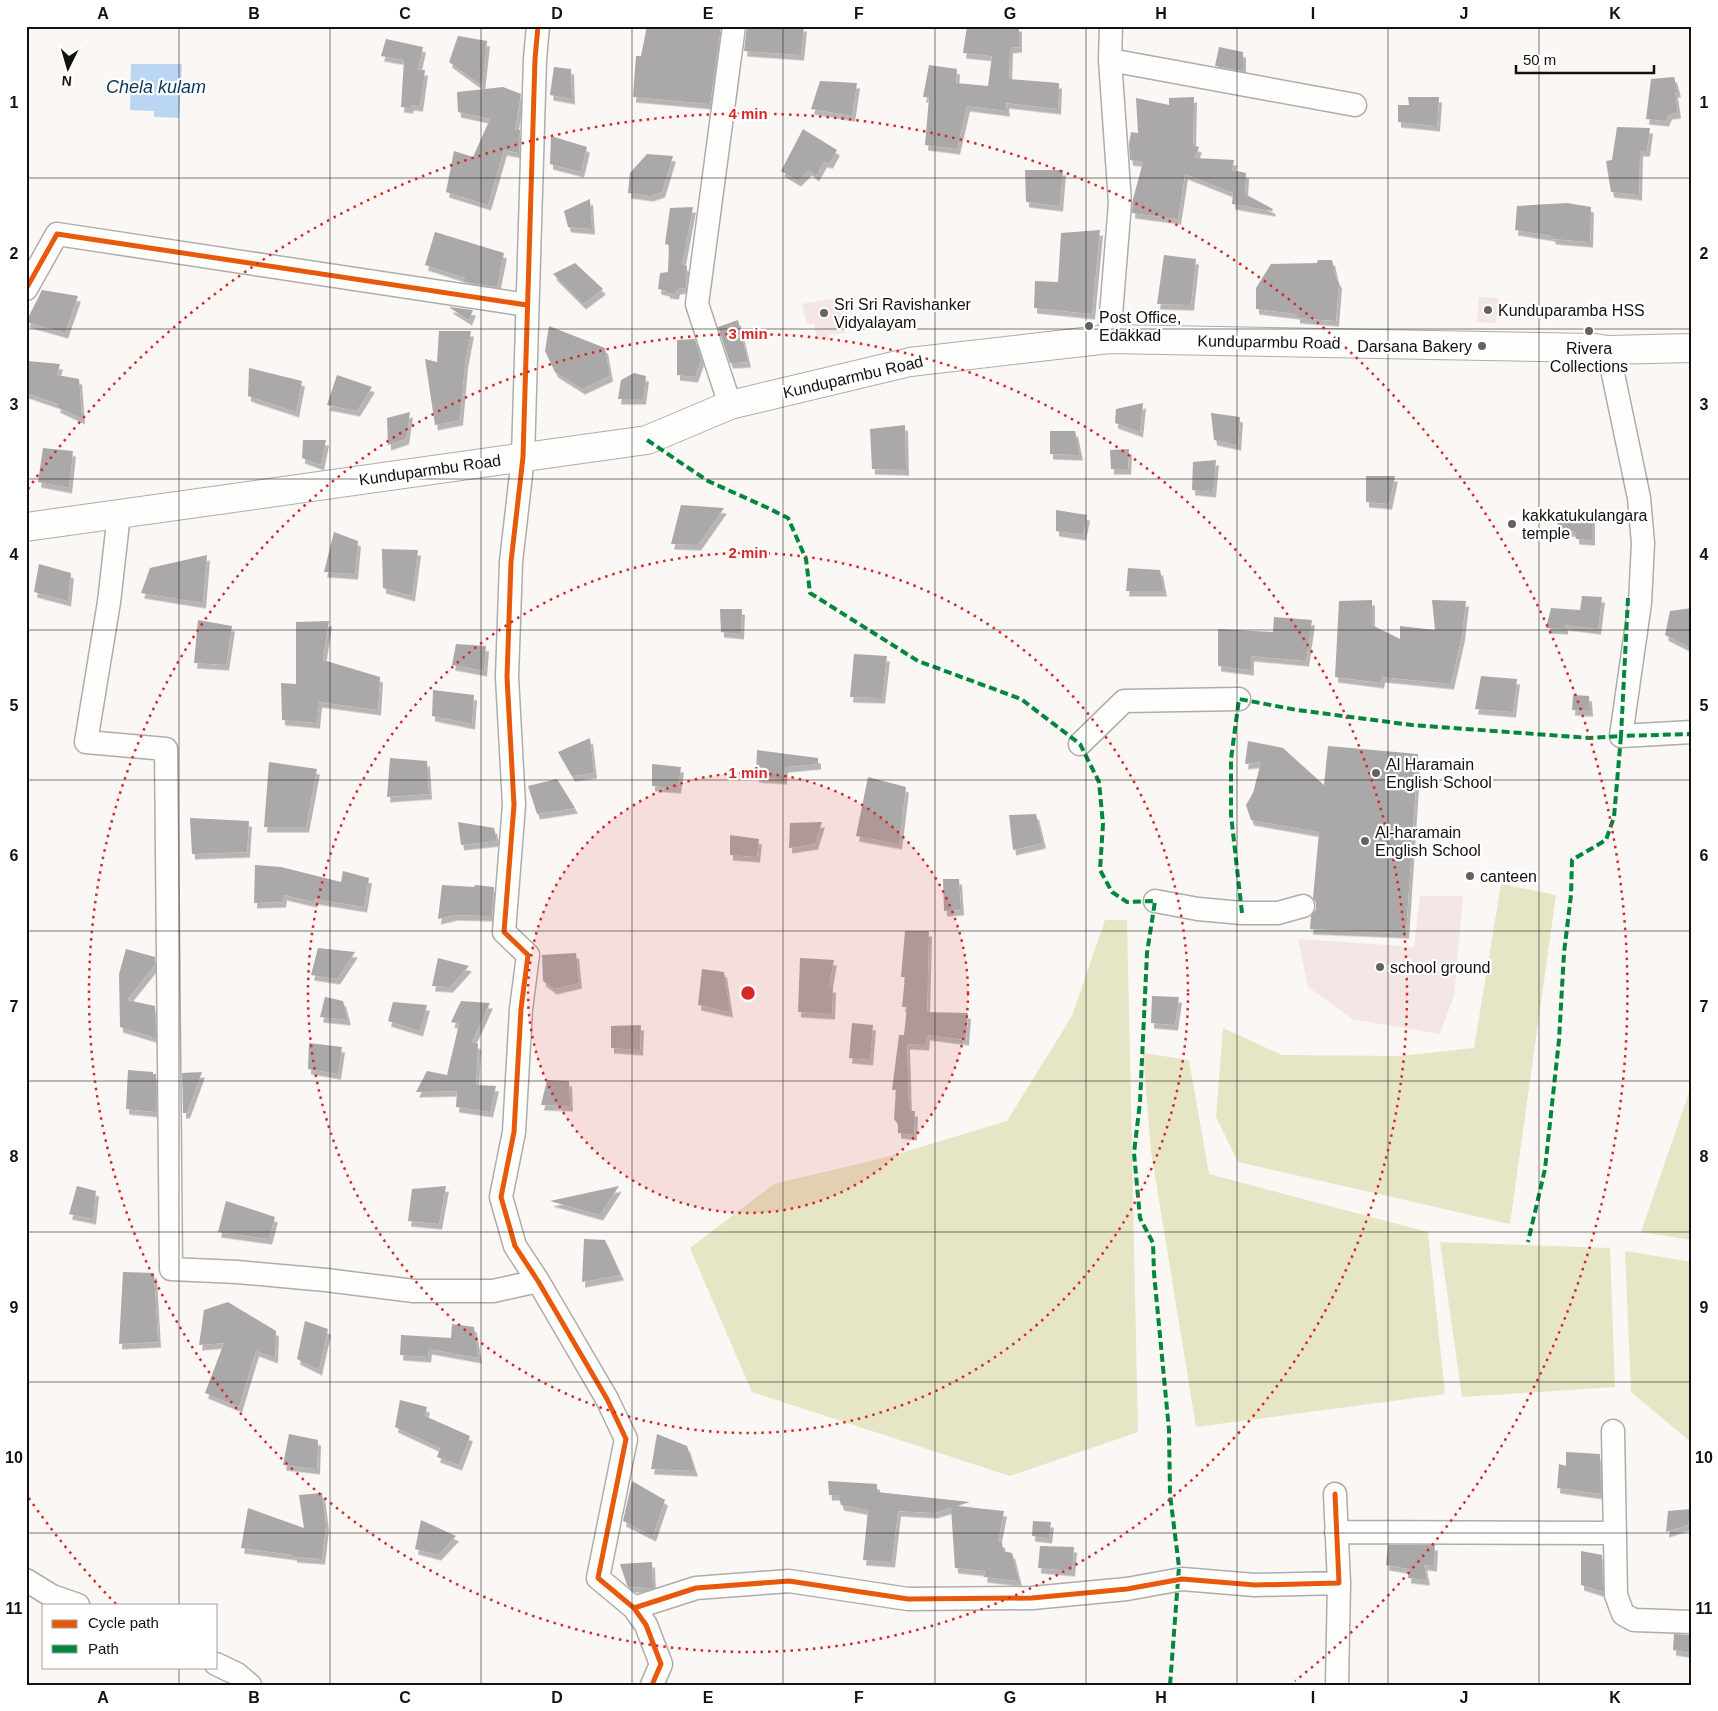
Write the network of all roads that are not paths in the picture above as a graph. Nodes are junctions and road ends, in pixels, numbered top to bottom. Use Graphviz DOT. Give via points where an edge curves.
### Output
graph roads {
  1 [pos="538,26"];
  2 [pos="734,26"];
  3 [pos="1111,26"];
  4 [pos="1110,60"];
  5 [pos="1355,105"];
  6 [pos="26,289"];
  7 [pos="527,305"];
  8 [pos="1109,340"];
  9 [pos="1692,348"];
  10 [pos="1608,350"];
  11 [pos="730,405"];
  12 [pos="523,457"];
  13 [pos="119,514"];
  14 [pos="26,527"];
  15 [pos="1239,699"];
  16 [pos="1692,732"];
  17 [pos="1080,744"];
  18 [pos="1155,901"];
  19 [pos="1303,906"];
  20 [pos="538,1281"];
  21 [pos="1613,1431"];
  22 [pos="1335,1494"];
  23 [pos="1336,1532"];
  24 [pos="1615,1533"];
  25 [pos="26,1580"];
  26 [pos="1338,1583"];
  27 [pos="75,1604"];
  28 [pos="634,1608"];
  29 [pos="1692,1622"];
  30 [pos="218,1665"];
  31 [pos="250,1685"];
  32 [pos="652,1685"];
  33 [pos="1337,1685"];
  1 -- 7 [label="street"];
  2 -- 11 [label="street" via="697,304"];
  3 -- 4 [label="street"];
  4 -- 5 [label="street"];
  4 -- 8 [label="street" via="1120,204"];
  6 -- 7 [label="street" via="57,234"];
  7 -- 12 [label="street"];
  8 -- 10 [label="main road, Kunduparmbu Road"];
  8 -- 11 [label="main road, Kunduparmbu Road" via="910,362"];
  9 -- 10 [label="main road, Kunduparmbu Road"];
  10 -- 16 [label="street" via="1639,498 1643,543 1640,603 1621,736"];
  11 -- 12 [label="main road, Kunduparmbu Road" via="647,440"];
  12 -- 13 [label="main road, Kunduparmbu Road"];
  12 -- 20 [label="street" via="511,562 507,677 514,805 504,932 528,955 514,1132 501,1197 515,1246"];
  13 -- 14 [label="main road, Kunduparmbu Road"];
  13 -- 20 [label="street" via="109,602 86,742 166,749 171,1269 326,1280 414,1291 493,1291"];
  15 -- 17 [label="street" via="1124,701"];
  18 -- 19 [label="street" via="1242,913 1278,913"];
  20 -- 28 [label="street" via="607,1399 626,1439 598,1578"];
  21 -- 24 [label="street"];
  22 -- 23 [label="street"];
  23 -- 24 [label="street"];
  23 -- 26 [label="street"];
  24 -- 29 [label="street" via="1616,1595 1623,1614 1634,1620"];
  25 -- 27 [label="street" via="52,1596"];
  26 -- 28 [label="street" via="1255,1585 1182,1579 1127,1589 1032,1598 908,1599 789,1581 696,1588"];
  26 -- 33 [label="street"];
  28 -- 32 [label="street" via="646,1625 661,1664"];
  30 -- 31 [label="street" via="238,1674"];
}
